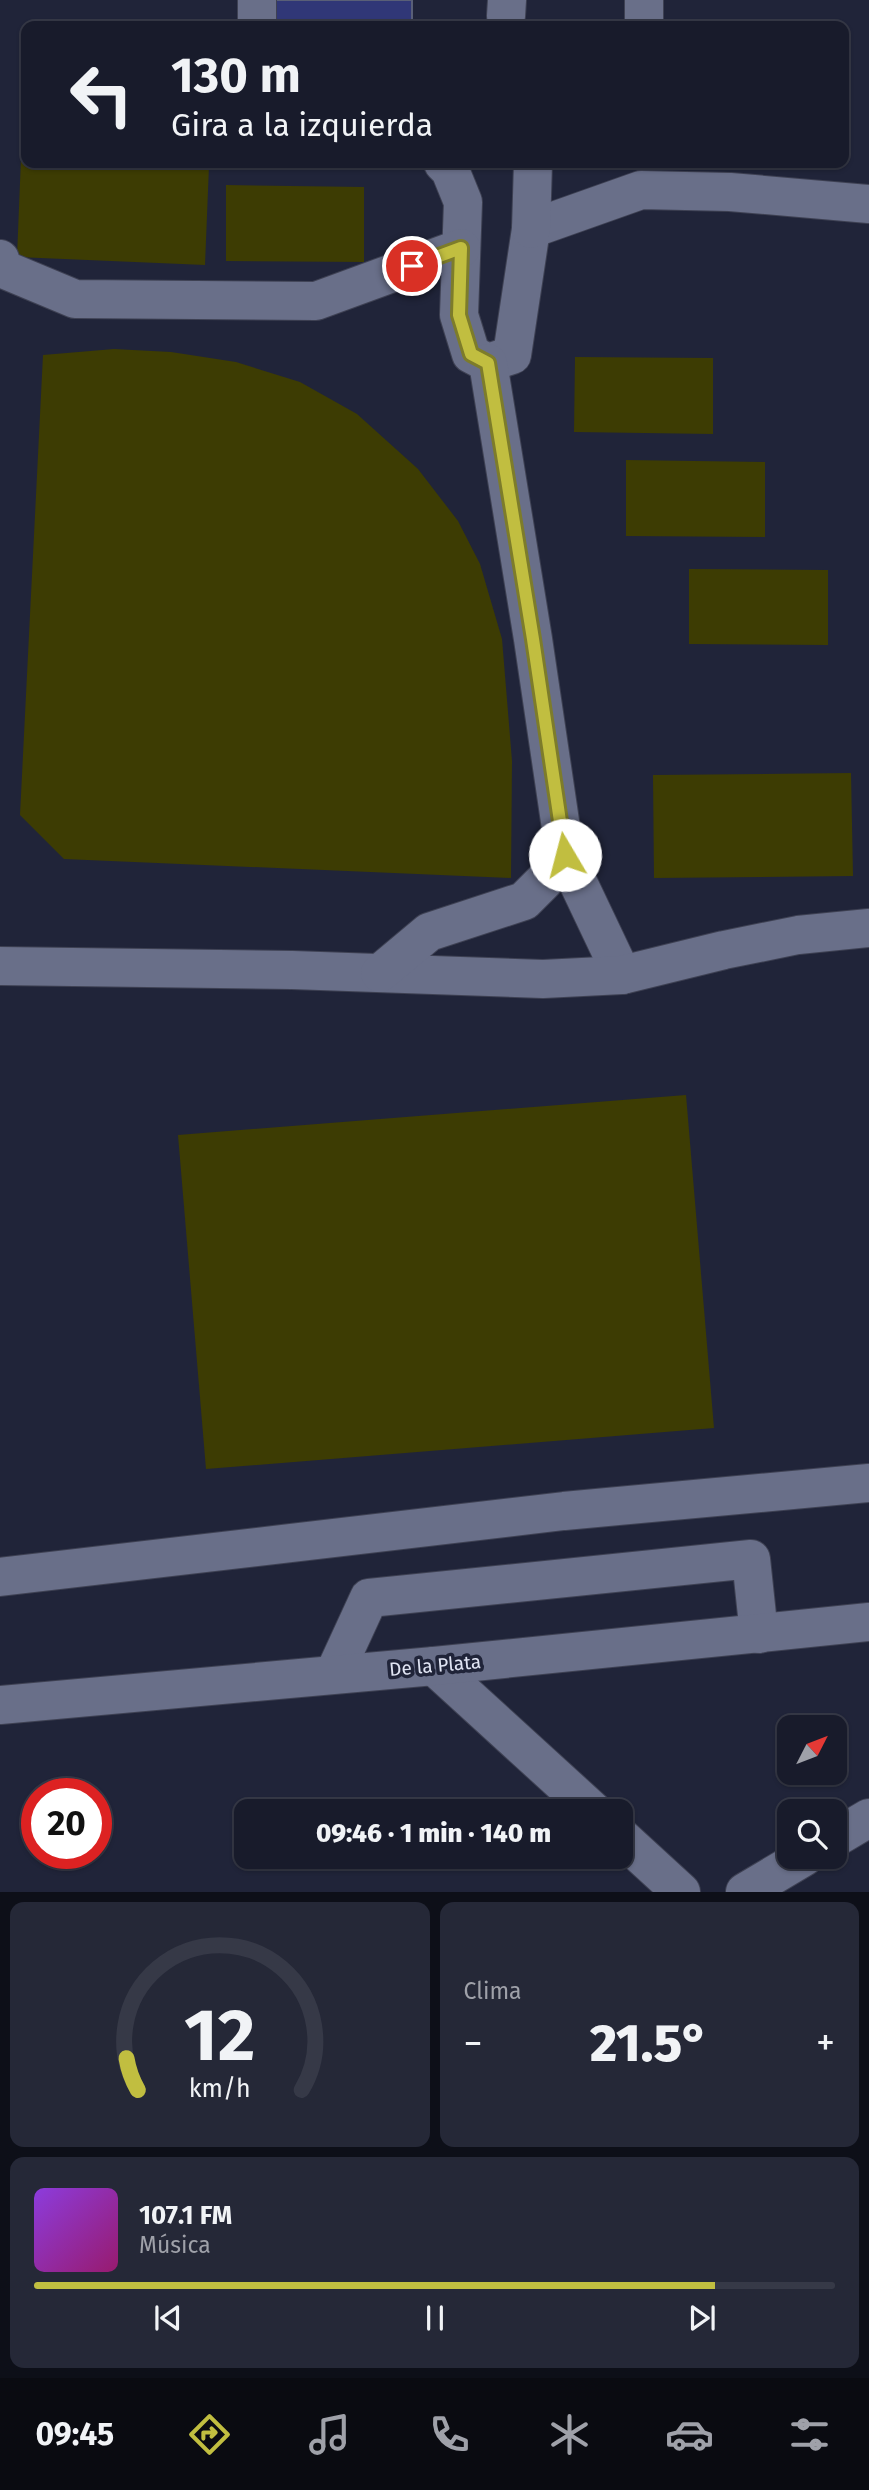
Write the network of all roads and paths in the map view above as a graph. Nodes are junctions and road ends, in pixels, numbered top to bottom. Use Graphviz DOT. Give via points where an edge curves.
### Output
graph roads {
  1 [pos="257,0"];
  2 [pos="644,0"];
  3 [pos="257,21"];
  4 [pos="643,21"];
  5 [pos="448,168"];
  6 [pos="533,168"];
  7 [pos="642,176"];
  8 [pos="869,204"];
  9 [pos="531,229"];
  10 [pos="461,248"];
  11 [pos="0,258"];
  12 [pos="488,363"];
  13 [pos="565,855"];
  14 [pos="869,928"];
  15 [pos="0,966"];
  16 [pos="380,973"];
  17 [pos="622,975"];
  18 [pos="869,1483"];
  19 [pos="0,1577"];
  20 [pos="869,1622"];
  21 [pos="758,1634"];
  22 [pos="435,1666"];
  23 [pos="334,1674"];
  24 [pos="0,1705"];
  25 [pos="580,1799"];
  26 [pos="869,1818"];
  27 [pos="847,1831"];
  28 [pos="633,1848"];
  29 [pos="784,1869"];
  30 [pos="681,1892"];
  31 [pos="745,1892"];
  1 -- 3 [label="street"];
  2 -- 4 [label="street"];
  5 -- 10 [label="street" via="463,202"];
  6 -- 9 [label="street"];
  7 -- 8 [label="street" via="730,192"];
  7 -- 9 [label="street"];
  9 -- 12 [label="street" via="512,355"];
  10 -- 11 [label="street" via="316,301 75,299 3,269"];
  10 -- 12 [label="street" via="459,315 471,354"];
  12 -- 13 [label="street"];
  13 -- 16 [label="street" via="524,901 429,932"];
  13 -- 17 [label="street"];
  14 -- 17 [label="street" via="798,935"];
  15 -- 16 [label="street"];
  16 -- 17 [label="street" via="543,979"];
  18 -- 19 [label="street" via="564,1511"];
  20 -- 21 [label="street, De la Plata"];
  21 -- 22 [label="street, De la Plata"];
  21 -- 23 [label="street" via="751,1559 369,1598"];
  22 -- 23 [label="street, De la Plata"];
  22 -- 25 [label="street"];
  23 -- 24 [label="street, De la Plata"];
  26 -- 27 [label="street"];
  28 -- 30 [label="street"];
  29 -- 31 [label="street"];
}
